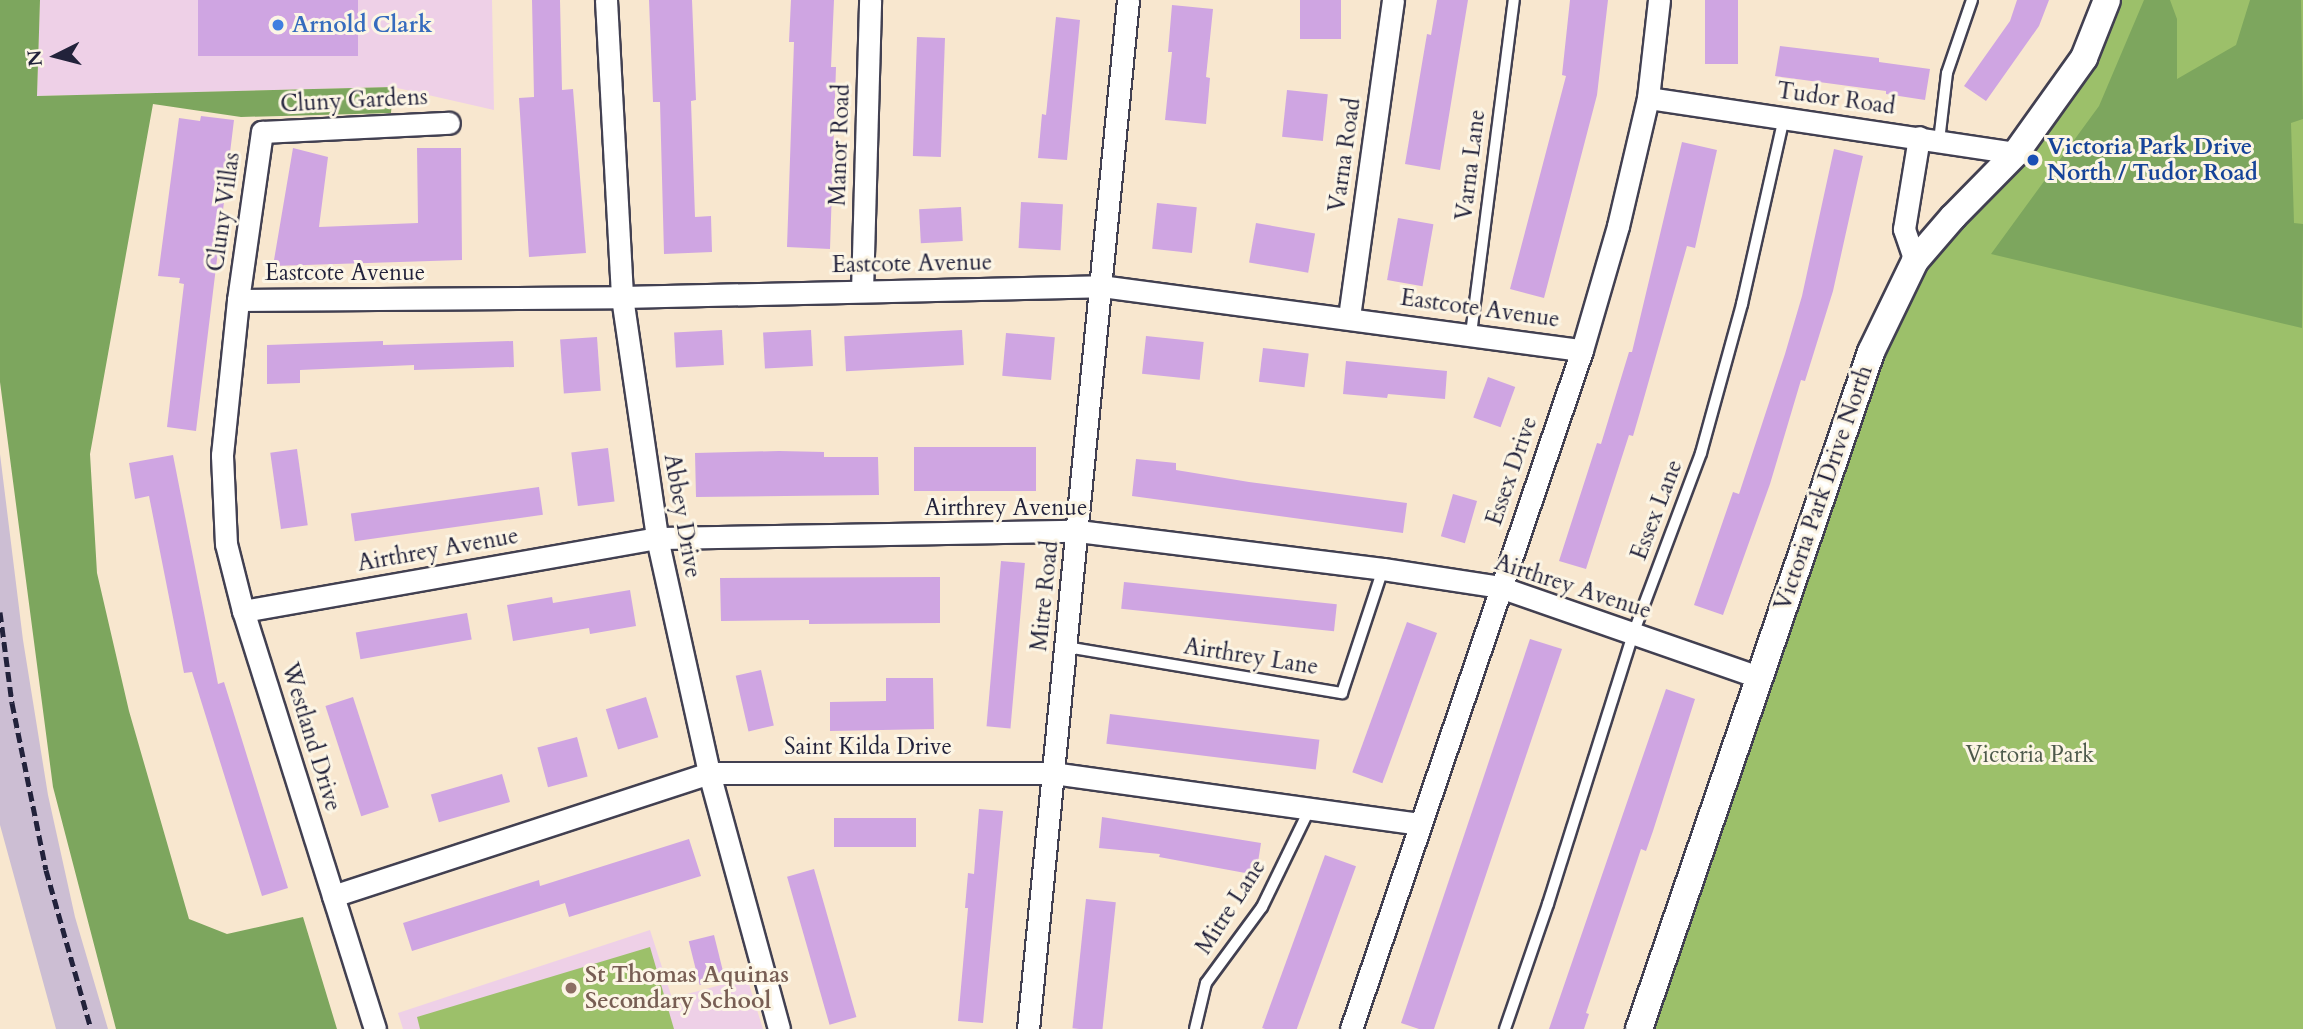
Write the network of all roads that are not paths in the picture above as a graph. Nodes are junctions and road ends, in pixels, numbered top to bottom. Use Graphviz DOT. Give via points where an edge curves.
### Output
graph roads {
  1 [pos="606,0"];
  2 [pos="870,0"];
  3 [pos="1128,0"];
  4 [pos="1393,0"];
  5 [pos="1514,0"];
  6 [pos="1658,0"];
  7 [pos="1972,0"];
  8 [pos="2107,0"];
  9 [pos="1648,98"];
  10 [pos="1784,118"];
  11 [pos="449,123"];
  12 [pos="262,132"];
  13 [pos="1929,139"];
  14 [pos="2016,153"];
  15 [pos="1915,261"];
  16 [pos="1101,286"];
  17 [pos="862,291"];
  18 [pos="622,298"];
  19 [pos="239,300"];
  20 [pos="1349,317"];
  21 [pos="1471,334"];
  22 [pos="1582,350"];
  23 [pos="222,456"];
  24 [pos="1078,531"];
  25 [pos="657,538"];
  26 [pos="1383,569"];
  27 [pos="1500,587"];
  28 [pos="243,611"];
  29 [pos="1633,634"];
  30 [pos="1066,647"];
  31 [pos="1758,677"];
  32 [pos="709,773"];
  33 [pos="1053,774"];
  34 [pos="1309,810"];
  35 [pos="1419,824"];
  36 [pos="333,896"];
  37 [pos="375,1029"];
  38 [pos="779,1029"];
  39 [pos="1028,1029"];
  40 [pos="1195,1029"];
  41 [pos="1351,1029"];
  42 [pos="1505,1029"];
  43 [pos="1639,1029"];
  1 -- 18 [label="street, Abbey Drive"];
  2 -- 17 [label="street, Manor Road"];
  3 -- 16 [label="street, Mitre Road"];
  4 -- 20 [label="street, Varna Road"];
  5 -- 21 [label="lane, Varna Lane"];
  6 -- 9 [label="street, Essex Drive"];
  7 -- 13 [label="lane"];
  8 -- 14 [label="street, Victoria Park Drive North" via="2084,58"];
  9 -- 10 [label="street, Tudor Road"];
  9 -- 22 [label="street, Essex Drive"];
  10 -- 13 [label="street, Tudor Road"];
  10 -- 29 [label="lane, Essex Lane" via="1742,303 1701,453"];
  11 -- 12 [label="street, Cluny Gardens"];
  12 -- 19 [label="street, Cluny Villas"];
  13 -- 14 [label="street, Tudor Road"];
  13 -- 15 [label="street" via="1904,229"];
  14 -- 15 [label="street, Victoria Park Drive North"];
  15 -- 31 [label="street, Victoria Park Drive North" via="1871,352"];
  16 -- 17 [label="street, Eastcote Avenue"];
  16 -- 20 [label="street, Eastcote Avenue"];
  16 -- 24 [label="street, Mitre Road"];
  17 -- 18 [label="street, Eastcote Avenue"];
  18 -- 19 [label="street, Eastcote Avenue"];
  18 -- 25 [label="street, Abbey Drive"];
  19 -- 23 [label="street, Cluny Villas"];
  20 -- 21 [label="street, Eastcote Avenue"];
  21 -- 22 [label="street, Eastcote Avenue"];
  22 -- 27 [label="street, Essex Drive"];
  23 -- 28 [label="street, Westland Drive" via="226,544"];
  24 -- 25 [label="street, Airthrey Avenue"];
  24 -- 26 [label="street, Airthrey Avenue"];
  24 -- 30 [label="street, Mitre Road"];
  25 -- 28 [label="street, Airthrey Avenue"];
  25 -- 32 [label="street, Abbey Drive"];
  26 -- 27 [label="street, Airthrey Avenue"];
  26 -- 30 [label="lane, Airthrey Lane" via="1342,693"];
  27 -- 29 [label="street, Airthrey Avenue"];
  27 -- 35 [label="street, Essex Drive"];
  28 -- 36 [label="street, Westland Drive"];
  29 -- 31 [label="street, Airthrey Avenue"];
  29 -- 42 [label="lane, Essex Lane"];
  30 -- 33 [label="street, Mitre Road"];
  31 -- 43 [label="street, Victoria Park Drive North"];
  32 -- 33 [label="street, Saint Kilda Drive"];
  32 -- 36 [label="street, Saint Kilda Drive"];
  32 -- 38 [label="street, Abbey Drive"];
  33 -- 34 [label="street, Saint Kilda Drive"];
  33 -- 39 [label="street, Mitre Road"];
  34 -- 35 [label="street, Saint Kilda Drive"];
  34 -- 40 [label="lane, Mitre Lane" via="1262,907 1206,983"];
  35 -- 41 [label="street, Essex Drive"];
  36 -- 37 [label="street, Westland Drive"];
}
